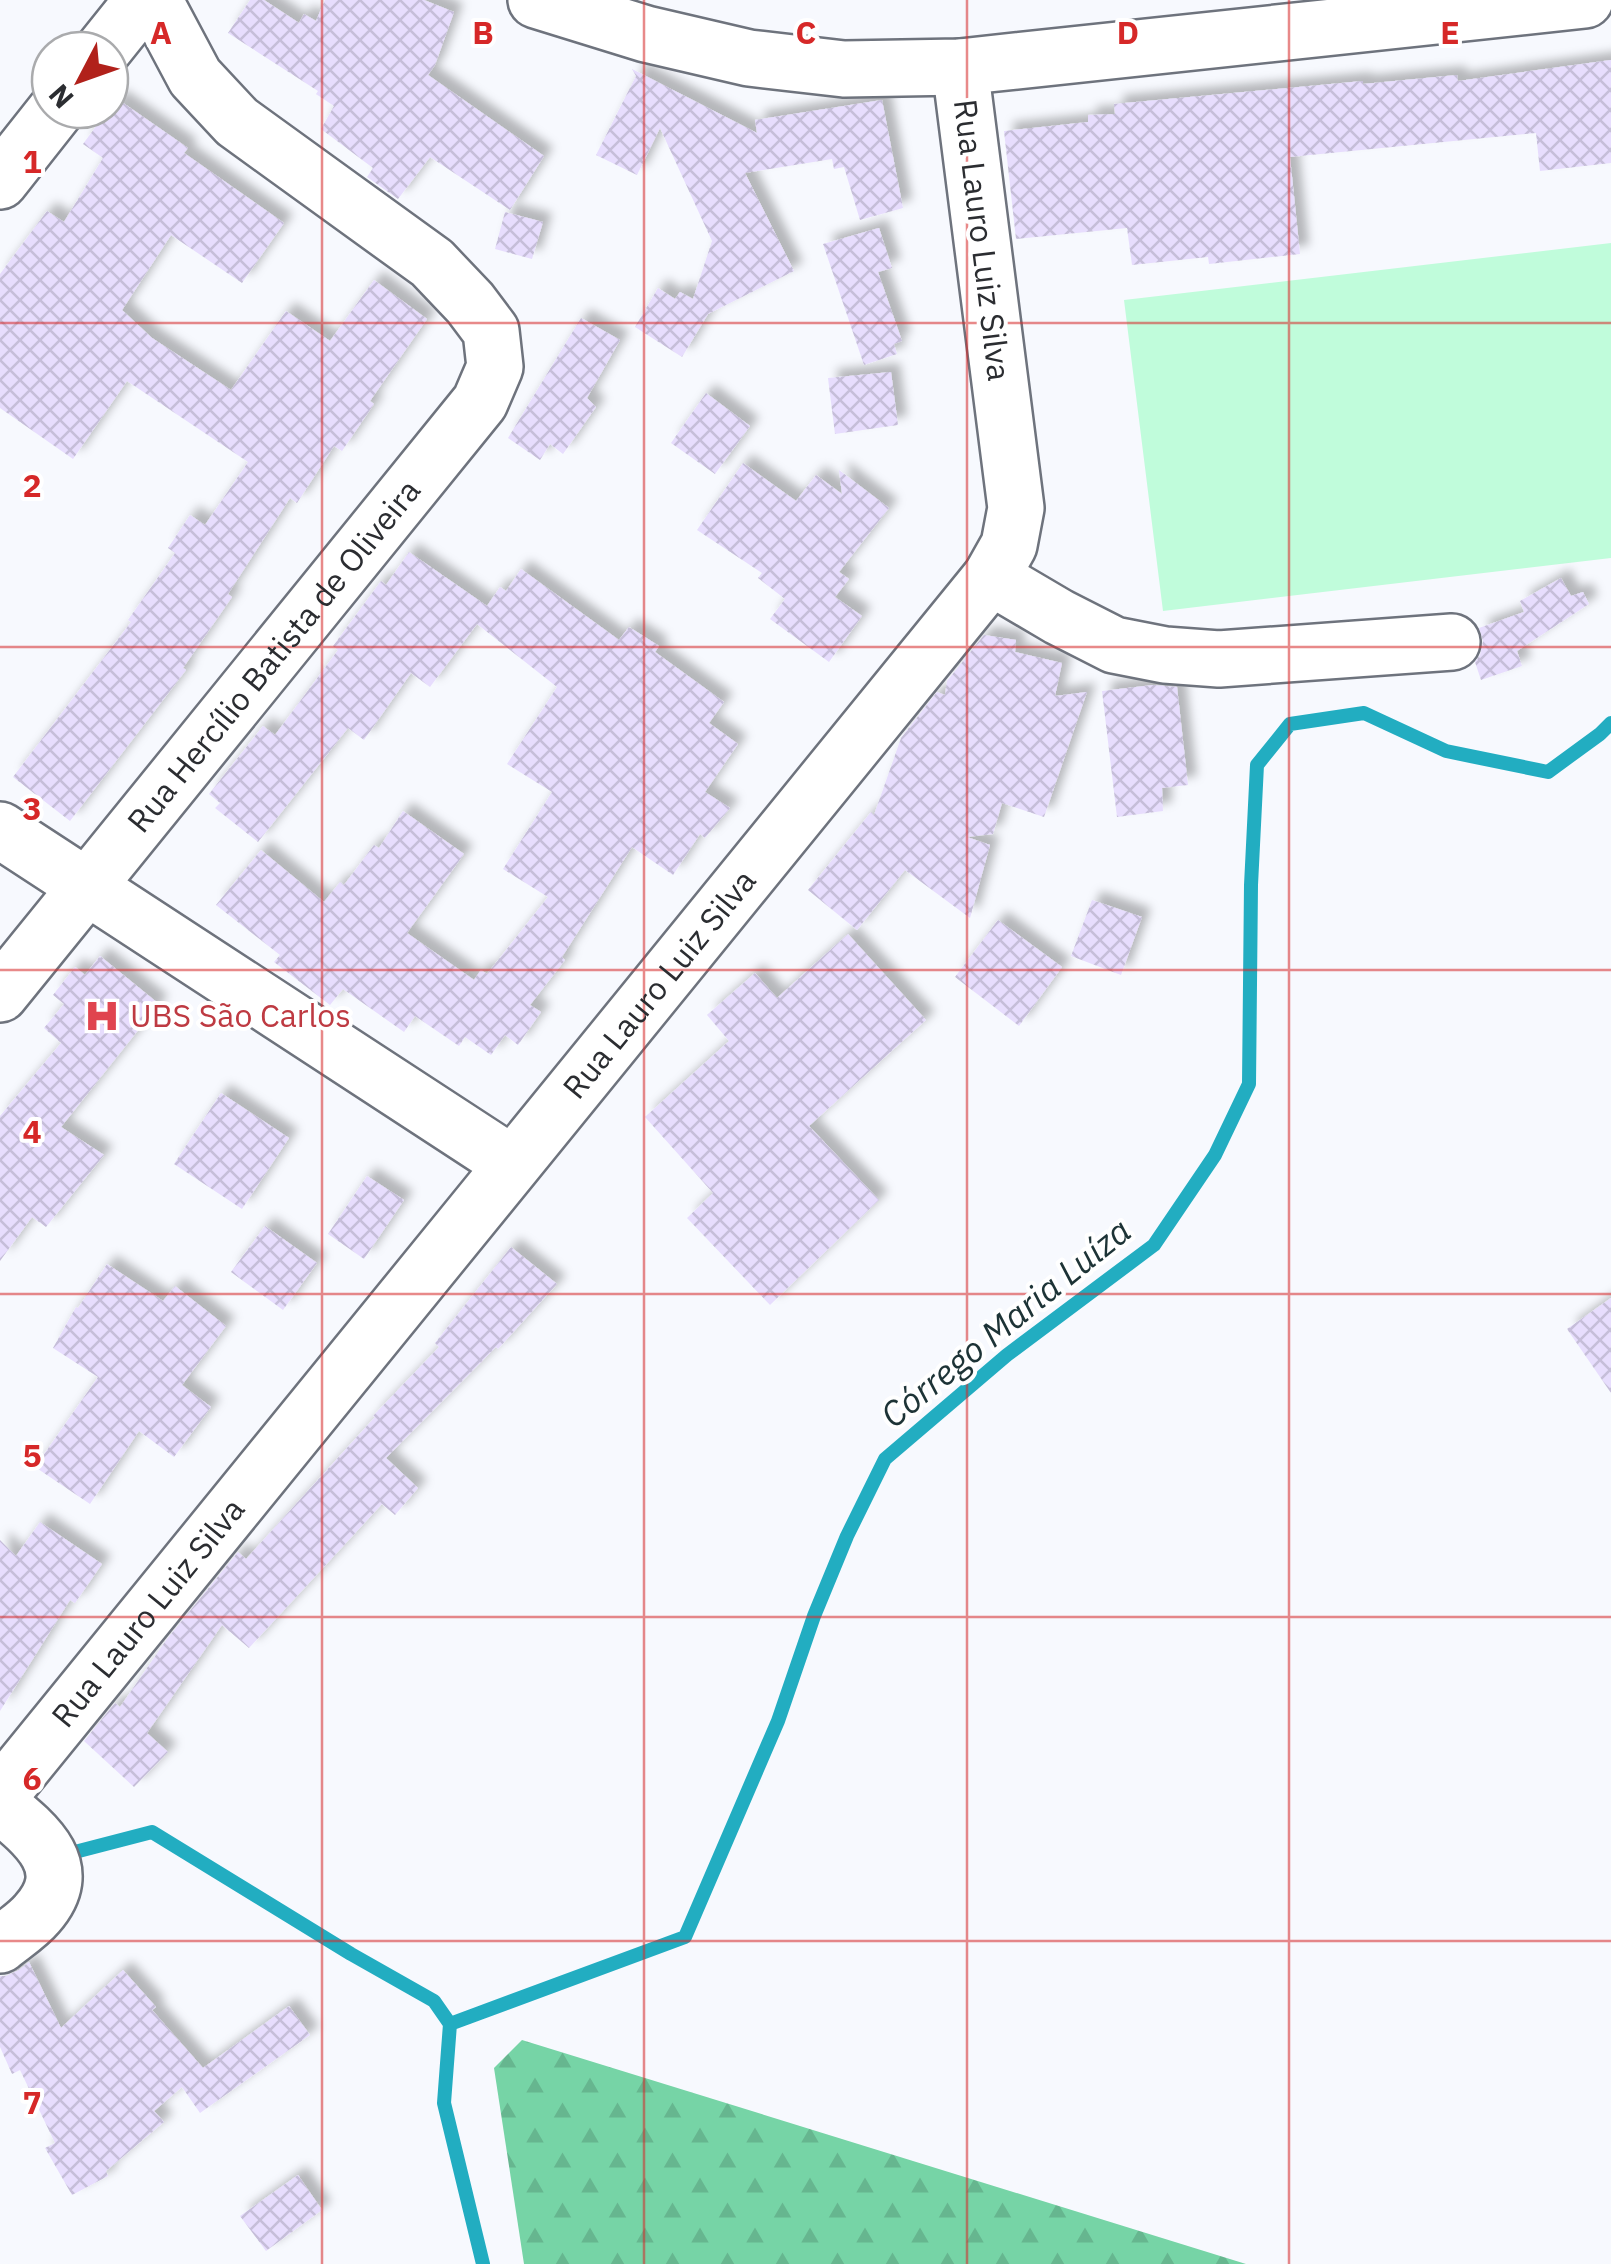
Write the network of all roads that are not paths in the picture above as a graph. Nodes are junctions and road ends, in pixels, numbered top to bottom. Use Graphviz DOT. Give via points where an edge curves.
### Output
graph roads {
  1 [pos="143,0"];
  2 [pos="154,0"];
  3 [pos="536,0"];
  4 [pos="1584,0"];
  5 [pos="119,30"];
  6 [pos="960,67"];
  7 [pos="40,130"];
  8 [pos="0,181"];
  9 [pos="991,577"];
  10 [pos="1452,642"];
  11 [pos="0,830"];
  12 [pos="87,887"];
  13 [pos="0,994"];
  14 [pos="512,1164"];
  15 [pos="0,1795"];
  16 [pos="0,1806"];
  17 [pos="0,1945"];
  1 -- 5 [label="street"];
  2 -- 12 [label="street, Rua Hercílio Batista de Oliveira" via="195,77 237,122 432,263 470,303 491,331 496,367 480,402"];
  3 -- 6 [label="street" via="748,58 844,69"];
  4 -- 6 [label="street"];
  6 -- 9 [label="street, Rua Lauro Luiz Silva" via="1016,508 1009,545"];
  7 -- 8 [label="street"];
  9 -- 10 [label="street" via="1114,645 1165,654 1219,659"];
  9 -- 14 [label="street, Rua Lauro Luiz Silva"];
  11 -- 12 [label="street"];
  12 -- 13 [label="street, Rua Hercílio Batista de Oliveira"];
  12 -- 14 [label="street"];
  14 -- 15 [label="street, Rua Lauro Luiz Silva"];
  16 -- 17 [label="street" via="28,1828 56,1876 35,1916"];
}
